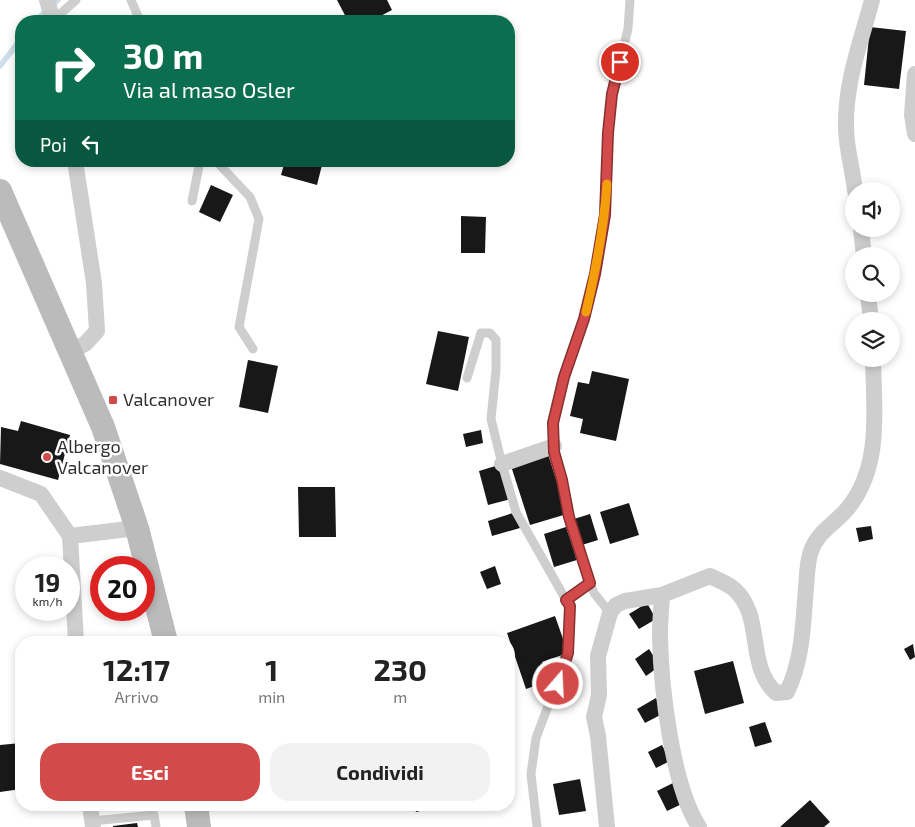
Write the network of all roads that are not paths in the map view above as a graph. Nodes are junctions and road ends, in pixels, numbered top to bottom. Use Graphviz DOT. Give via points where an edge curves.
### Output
graph roads {
  1 [pos="47,0"];
  2 [pos="76,0"];
  3 [pos="131,0"];
  4 [pos="630,0"];
  5 [pos="872,0"];
  6 [pos="51,15"];
  7 [pos="59,15"];
  8 [pos="137,15"];
  9 [pos="915,74"];
  10 [pos="915,134"];
  11 [pos="76,167"];
  12 [pos="199,167"];
  13 [pos="222,167"];
  14 [pos="854,182"];
  15 [pos="0,191"];
  16 [pos="192,201"];
  17 [pos="253,349"];
  18 [pos="70,352"];
  19 [pos="873,367"];
  20 [pos="467,378"];
  21 [pos="554,446"];
  22 [pos="502,464"];
  23 [pos="0,478"];
  24 [pos="137,528"];
  25 [pos="70,536"];
  26 [pos="590,583"];
  27 [pos="662,595"];
  28 [pos="566,600"];
  29 [pos="610,613"];
  30 [pos="76,636"];
  31 [pos="164,636"];
  32 [pos="91,811"];
  33 [pos="197,811"];
  34 [pos="92,824"];
  35 [pos="156,827"];
  36 [pos="199,827"];
  37 [pos="538,827"];
  38 [pos="607,827"];
  39 [pos="699,827"];
  1 -- 6 [label="street"];
  2 -- 7 [label="lane"];
  3 -- 8 [label="lane"];
  4 -- 21 [label="lane" via="628,29 612,94 605,215 584,319 564,377 553,423"];
  5 -- 14 [label="street" via="854,58 847,98 846,128"];
  9 -- 10 [label="street" via="912,115"];
  11 -- 18 [label="street" via="94,283 97,331 86,344"];
  12 -- 16 [label="lane"];
  13 -- 17 [label="lane" via="250,197 259,219 239,327"];
  15 -- 18 [label="main road"];
  18 -- 24 [label="main road" via="103,426"];
  19 -- 27 [label="street" via="875,418 868,470 860,491 847,510 826,527 811,550 804,631 796,670 787,692 776,693 768,685 756,654 749,612 735,590 710,576"];
  20 -- 22 [label="lane" via="481,333 490,333 496,340 491,419"];
  21 -- 22 [label="street"];
  21 -- 26 [label="lane" via="569,517"];
  22 -- 28 [label="lane" via="516,512"];
  23 -- 25 [label="street" via="42,494"];
  24 -- 25 [label="street"];
  24 -- 31 [label="main road"];
  25 -- 30 [label="street"];
  26 -- 28 [label="lane"];
  26 -- 29 [label="lane"];
  27 -- 29 [label="street" via="625,601"];
  27 -- 39 [label="street" via="660,636 665,699 679,778"];
  28 -- 37 [label="lane" via="570,606 568,653 536,738 531,774"];
  29 -- 38 [label="street" via="598,656 600,695 594,717"];
  32 -- 34 [label="street"];
  33 -- 36 [label="main road"];
  34 -- 35 [label="lane" via="154,815"];
}
